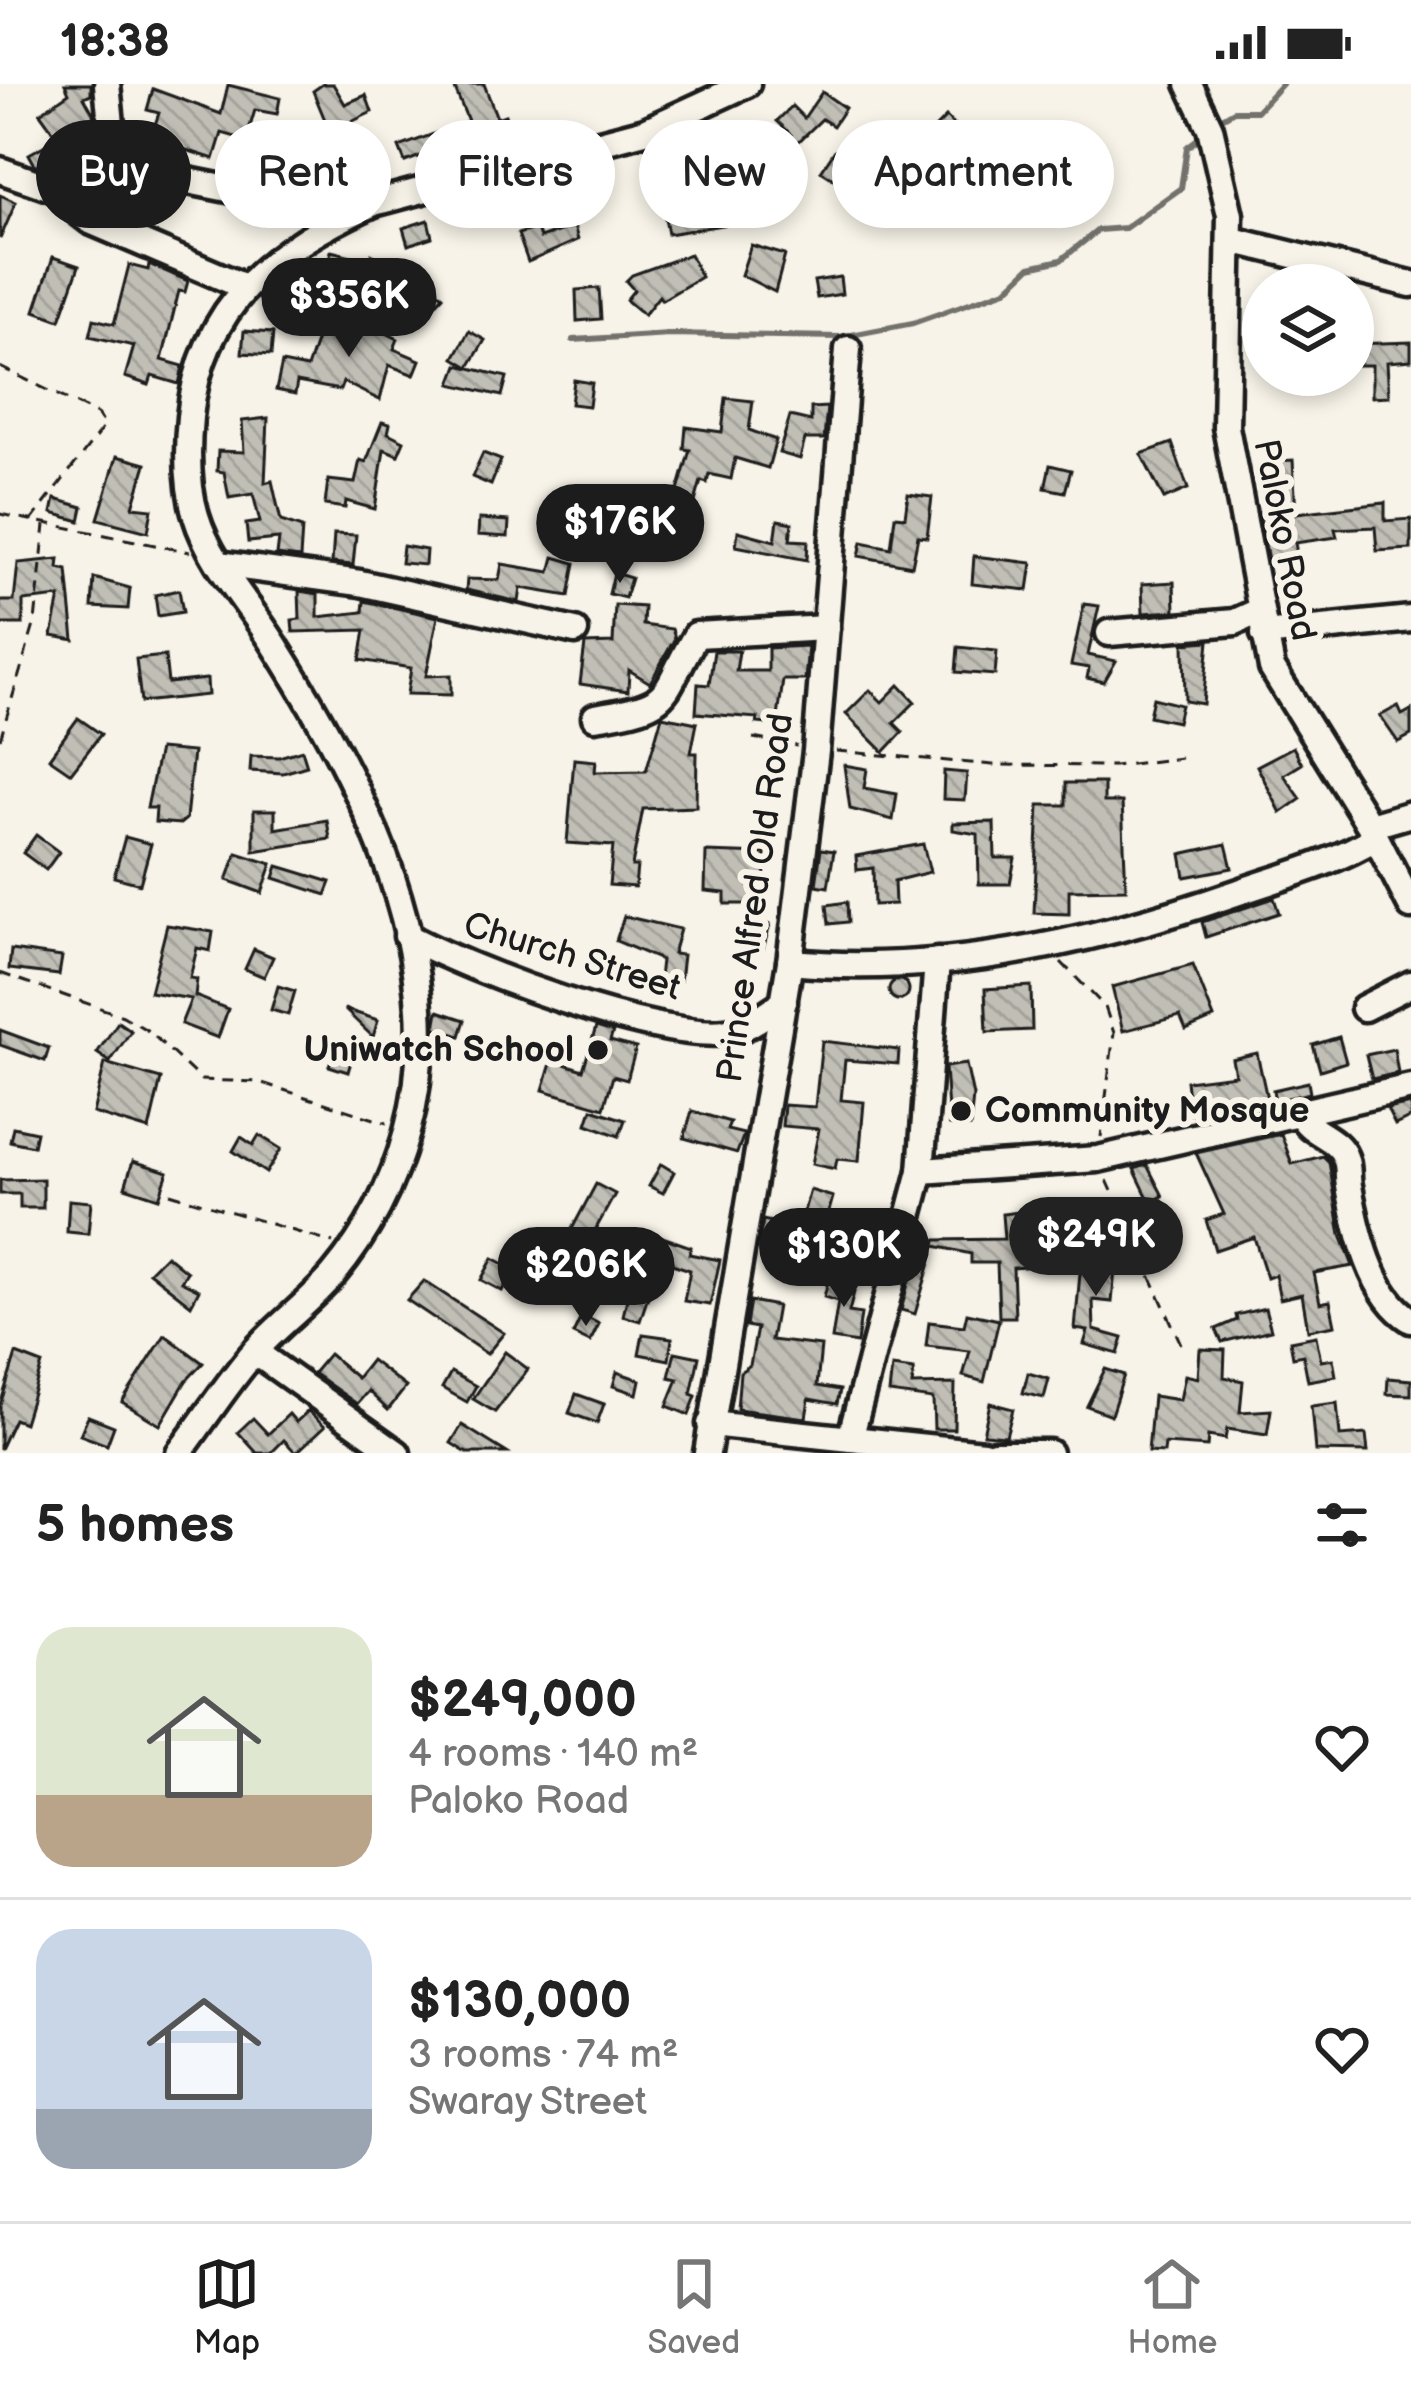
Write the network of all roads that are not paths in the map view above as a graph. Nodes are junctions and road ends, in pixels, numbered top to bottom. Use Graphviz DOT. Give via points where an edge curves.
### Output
graph roads {
  1 [pos="107,84"];
  2 [pos="747,84"];
  3 [pos="1190,84"];
  4 [pos="111,120"];
  5 [pos="0,170"];
  6 [pos="36,183"];
  7 [pos="106,228"];
  8 [pos="1232,240"];
  9 [pos="1411,284"];
  10 [pos="245,287"];
  11 [pos="848,349"];
  12 [pos="219,564"];
  13 [pos="1411,619"];
  14 [pos="1261,622"];
  15 [pos="826,628"];
  16 [pos="575,631"];
  17 [pos="1109,633"];
  18 [pos="595,717"];
  19 [pos="1411,814"];
  20 [pos="1372,832"];
  21 [pos="1411,906"];
  22 [pos="407,936"];
  23 [pos="938,961"];
  24 [pos="790,962"];
  25 [pos="1411,984"];
  26 [pos="784,1002"];
  27 [pos="1364,1008"];
  28 [pos="1411,1087"];
  29 [pos="1300,1113"];
  30 [pos="921,1171"];
  31 [pos="1411,1321"];
  32 [pos="255,1352"];
  33 [pos="710,1424"];
  34 [pos="850,1438"];
  35 [pos="178,1453"];
  36 [pos="397,1453"];
  37 [pos="707,1453"];
  38 [pos="983,1453"];
  39 [pos="994,1453"];
  40 [pos="1048,1453"];
  1 -- 4 [label="street"];
  2 -- 10 [label="street" via="645,131 374,203 301,242"];
  3 -- 8 [label="street, Paloko Road" via="1207,122"];
  5 -- 6 [label="street"];
  7 -- 10 [label="street"];
  8 -- 9 [label="street"];
  8 -- 14 [label="street, Paloko Road" via="1226,428"];
  10 -- 12 [label="street" via="206,342 191,407 196,516"];
  11 -- 15 [label="street, Prince Alfred Old Road"];
  12 -- 16 [label="street" via="360,583"];
  12 -- 22 [label="street" via="348,770 394,881"];
  13 -- 14 [label="street"];
  14 -- 17 [label="street"];
  14 -- 20 [label="street, Paloko Road" via="1272,668"];
  15 -- 18 [label="street" via="696,635 662,698 648,709"];
  15 -- 24 [label="street, Prince Alfred Old Road"];
  19 -- 20 [label="street"];
  20 -- 21 [label="street, Paloko Road"];
  20 -- 23 [label="street" via="1296,873 1159,921 1047,948"];
  22 -- 26 [label="street, Church Street" via="457,964 701,1033 744,1027"];
  22 -- 32 [label="street" via="418,1060 408,1130 381,1205 332,1277"];
  23 -- 24 [label="street"];
  23 -- 30 [label="street"];
  24 -- 26 [label="street, Prince Alfred Old Road"];
  25 -- 27 [label="street"];
  26 -- 33 [label="street, Prince Alfred Old Road"];
  28 -- 29 [label="street"];
  29 -- 30 [label="street" via="1098,1159"];
  29 -- 31 [label="street" via="1307,1130 1337,1144 1347,1160 1377,1282"];
  30 -- 34 [label="street"];
  32 -- 35 [label="street"];
  32 -- 36 [label="street"];
  33 -- 34 [label="street"];
  33 -- 37 [label="street, Prince Alfred Old Road"];
  34 -- 38 [label="street"];
  39 -- 40 [label="street"];
}
